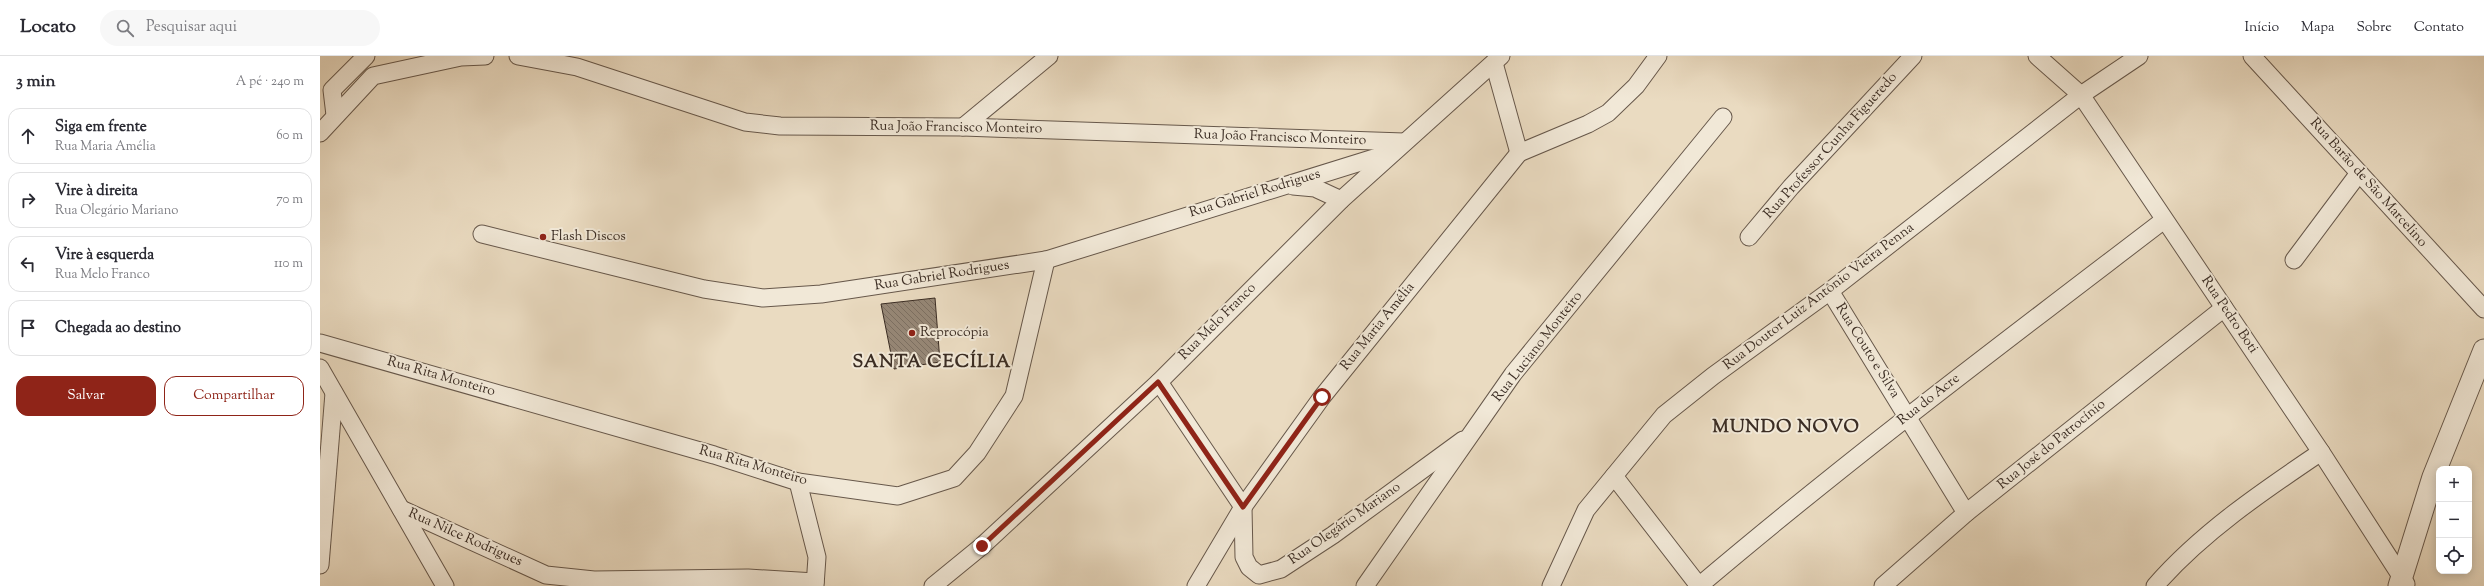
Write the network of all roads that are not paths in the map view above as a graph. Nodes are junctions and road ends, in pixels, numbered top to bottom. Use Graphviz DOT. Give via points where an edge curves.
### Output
graph roads {
  1 [pos="366,56"];
  2 [pos="485,56"];
  3 [pos="518,56"];
  4 [pos="1049,56"];
  5 [pos="1658,56"];
  6 [pos="1914,56"];
  7 [pos="2037,56"];
  8 [pos="2139,56"];
  9 [pos="2252,56"];
  10 [pos="1498,59"];
  11 [pos="2081,95"];
  12 [pos="335,115"];
  13 [pos="1723,117"];
  14 [pos="963,127"];
  15 [pos="320,133"];
  16 [pos="1399,147"];
  17 [pos="1519,153"];
  18 [pos="2359,173"];
  19 [pos="1282,185"];
  20 [pos="1341,200"];
  21 [pos="2164,220"];
  22 [pos="482,234"];
  23 [pos="1749,237"];
  24 [pos="1046,260"];
  25 [pos="2294,260"];
  26 [pos="1830,291"];
  27 [pos="2224,308"];
  28 [pos="2484,310"];
  29 [pos="320,343"];
  30 [pos="2484,350"];
  31 [pos="320,368"];
  32 [pos="1158,382"];
  33 [pos="334,392"];
  34 [pos="1908,416"];
  35 [pos="1473,433"];
  36 [pos="2321,452"];
  37 [pos="1614,476"];
  38 [pos="798,482"];
  39 [pos="1243,507"];
  40 [pos="401,509"];
  41 [pos="1966,513"];
  42 [pos="320,565"];
  43 [pos="2402,583"];
  44 [pos="815,584"];
  45 [pos="445,586"];
  46 [pos="933,586"];
  47 [pos="1196,586"];
  48 [pos="1365,586"];
  49 [pos="1551,586"];
  50 [pos="1699,586"];
  51 [pos="1883,586"];
  52 [pos="2155,586"];
  1 -- 12 [label="street" via="332,90"];
  2 -- 12 [label="street" via="461,57 372,76"];
  3 -- 14 [label="street, Rua João Francisco Monteiro" via="577,67 745,122 780,126"];
  4 -- 14 [label="street"];
  5 -- 17 [label="street" via="1636,86 1608,113"];
  6 -- 23 [label="street, Rua Professor Cunha Figueredo" via="1791,187"];
  7 -- 11 [label="street, Rua Pedro Boti"];
  8 -- 11 [label="street, Rua Doutor Luiz Antônio Vieira Penna"];
  9 -- 18 [label="street, Rua Barão de São Marcelino"];
  10 -- 16 [label="street, Rua Melo Franco"];
  10 -- 17 [label="street"];
  11 -- 21 [label="street, Rua Pedro Boti"];
  11 -- 26 [label="street, Rua Doutor Luiz Antônio Vieira Penna"];
  12 -- 15 [label="street"];
  13 -- 35 [label="street, Rua Luciano Monteiro" via="1513,374"];
  14 -- 16 [label="street, Rua João Francisco Monteiro"];
  16 -- 19 [label="street, Rua Gabriel Rodrigues"];
  16 -- 20 [label="street, Rua Melo Franco"];
  17 -- 39 [label="street, Rua Maria Amélia" via="1322,397"];
  18 -- 25 [label="street"];
  18 -- 28 [label="street, Rua Barão de São Marcelino"];
  19 -- 20 [label="street" via="1315,188"];
  19 -- 24 [label="street, Rua Gabriel Rodrigues"];
  20 -- 32 [label="street, Rua Melo Franco"];
  21 -- 27 [label="street, Rua Pedro Boti"];
  21 -- 34 [label="street, Rua do Acre"];
  22 -- 24 [label="street, Rua Gabriel Rodrigues" via="704,288 763,298 821,294"];
  24 -- 38 [label="street, Rua Rita Monteiro" via="1014,396 977,453 954,478 898,496"];
  26 -- 34 [label="street, Rua Couto e Silva"];
  26 -- 37 [label="street, Rua Doutor Luiz Antônio Vieira Penna" via="1664,415"];
  27 -- 36 [label="street, Rua Pedro Boti"];
  27 -- 41 [label="street, Rua José do Patrocínio"];
  29 -- 38 [label="street, Rua Rita Monteiro" via="706,452"];
  30 -- 43 [label="street" via="2433,477"];
  31 -- 33 [label="street"];
  32 -- 39 [label="street"];
  32 -- 46 [label="street, Rua Melo Franco" via="982,546"];
  33 -- 40 [label="street"];
  33 -- 42 [label="street"];
  34 -- 41 [label="street, Rua Couto e Silva"];
  34 -- 50 [label="street, Rua do Acre"];
  35 -- 39 [label="street, Rua Olegário Mariano" via="1333,535 1281,568 1259,575 1249,567 1244,557"];
  35 -- 48 [label="street, Rua Luciano Monteiro"];
  36 -- 43 [label="street, Rua Pedro Boti"];
  36 -- 52 [label="street" via="2244,505"];
  37 -- 49 [label="street, Rua Doutor Luiz Antônio Vieira Penna" via="1586,510"];
  37 -- 50 [label="street"];
  38 -- 44 [label="street" via="817,557"];
  39 -- 47 [label="street, Rua Maria Amélia"];
  40 -- 44 [label="street, Rua Nilce Rodrigues" via="546,575 594,580 748,578"];
  40 -- 45 [label="street"];
  41 -- 51 [label="street, Rua José do Patrocínio"];
}
